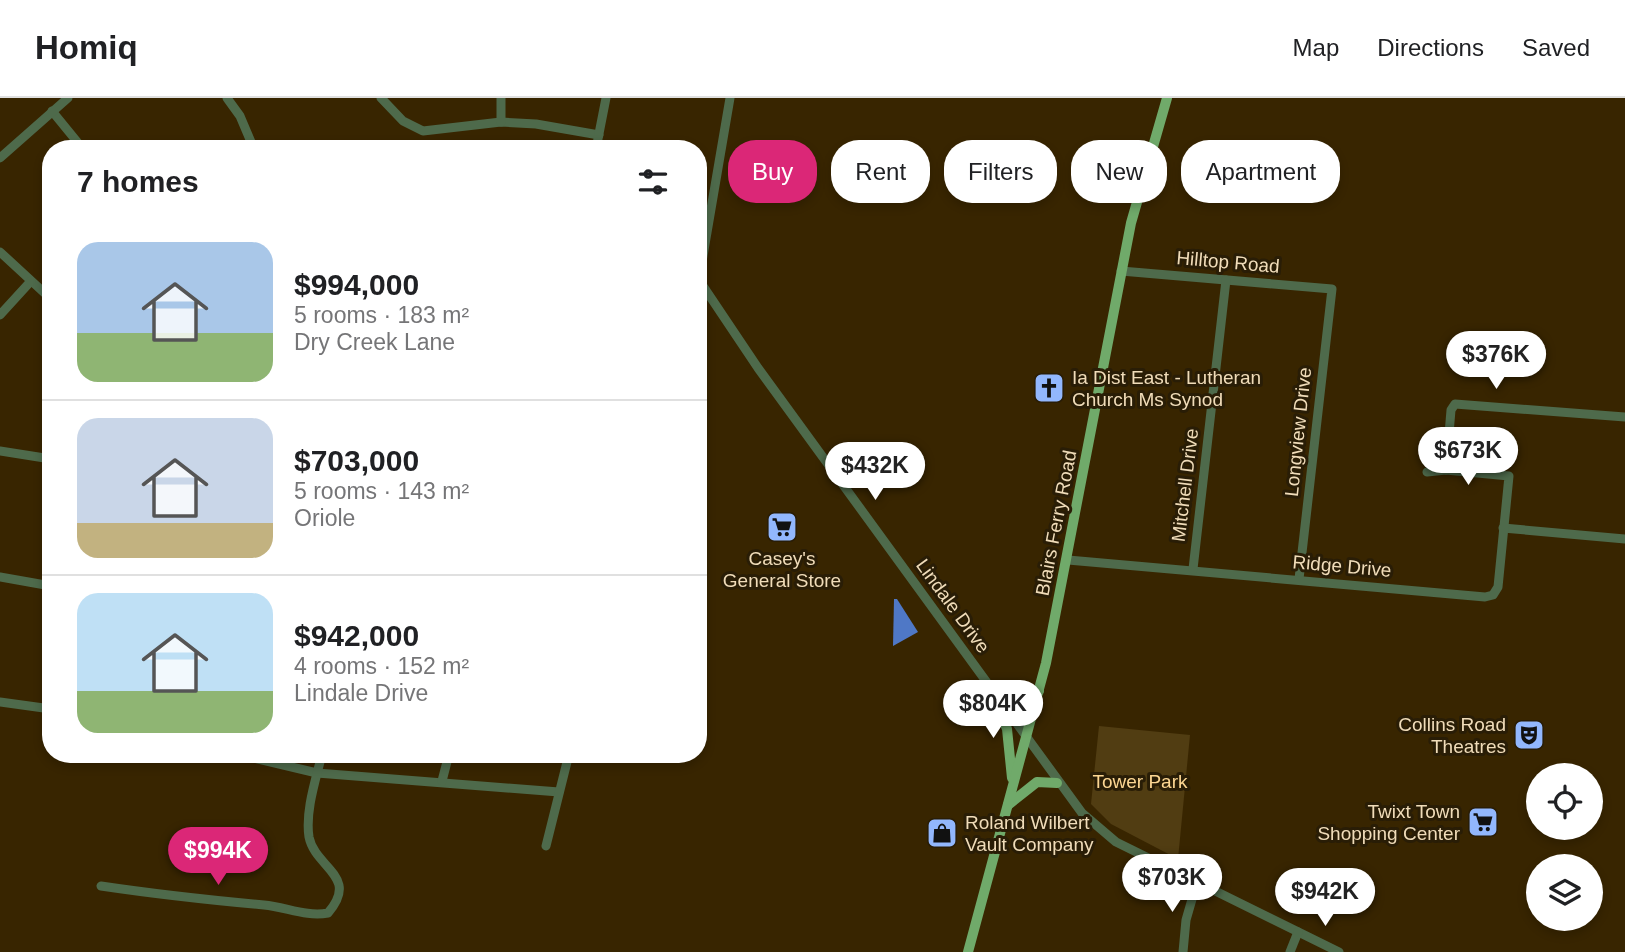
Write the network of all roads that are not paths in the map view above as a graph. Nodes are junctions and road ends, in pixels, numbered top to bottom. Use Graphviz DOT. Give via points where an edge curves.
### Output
graph roads {
  1 [pos="68,98"];
  2 [pos="226,98"];
  3 [pos="381,98"];
  4 [pos="501,98"];
  5 [pos="606,98"];
  6 [pos="730,98"];
  7 [pos="1167,98"];
  8 [pos="52,111"];
  9 [pos="501,122"];
  10 [pos="599,135"];
  11 [pos="76,140"];
  12 [pos="250,140"];
  13 [pos="598,140"];
  14 [pos="0,158"];
  15 [pos="707,236"];
  16 [pos="0,252"];
  17 [pos="1121,271"];
  18 [pos="1226,280"];
  19 [pos="32,281"];
  20 [pos="1332,289"];
  21 [pos="42,290"];
  22 [pos="707,295"];
  23 [pos="0,316"];
  24 [pos="1625,417"];
  25 [pos="0,451"];
  26 [pos="42,458"];
  27 [pos="1446,470"];
  28 [pos="1427,472"];
  29 [pos="1503,528"];
  30 [pos="1625,539"];
  31 [pos="1068,560"];
  32 [pos="1193,569"];
  33 [pos="0,577"];
  34 [pos="1299,579"];
  35 [pos="42,584"];
  36 [pos="990,687"];
  37 [pos="1039,691"];
  38 [pos="0,702"];
  39 [pos="42,708"];
  40 [pos="1027,737"];
  41 [pos="275,763"];
  42 [pos="320,763"];
  43 [pos="447,763"];
  44 [pos="567,763"];
  45 [pos="317,773"];
  46 [pos="442,781"];
  47 [pos="1057,783"];
  48 [pos="1012,790"];
  49 [pos="559,792"];
  50 [pos="1009,805"];
  51 [pos="546,846"];
  52 [pos="1197,882"];
  53 [pos="101,886"];
  54 [pos="1298,932"];
  55 [pos="968,952"];
  56 [pos="1182,952"];
  57 [pos="1290,952"];
  58 [pos="1339,952"];
  1 -- 8 [label="street"];
  2 -- 12 [label="street"];
  3 -- 9 [label="street" via="403,121 423,131"];
  4 -- 9 [label="street"];
  5 -- 10 [label="street"];
  6 -- 15 [label="street"];
  7 -- 17 [label="main road, Blairs Ferry Road" via="1142,176"];
  8 -- 11 [label="street"];
  8 -- 14 [label="street"];
  9 -- 10 [label="street"];
  10 -- 13 [label="street"];
  16 -- 19 [label="street"];
  17 -- 18 [label="street, Hilltop Road"];
  17 -- 31 [label="main road, Blairs Ferry Road"];
  18 -- 20 [label="street, Hilltop Road"];
  18 -- 32 [label="street, Mitchell Drive"];
  19 -- 21 [label="street"];
  19 -- 23 [label="street"];
  20 -- 34 [label="street, Longview Drive"];
  22 -- 36 [label="street, Lindale Drive"];
  24 -- 27 [label="street" via="1455,404"];
  25 -- 26 [label="street"];
  27 -- 28 [label="street"];
  27 -- 29 [label="street, Ridge Drive" via="1509,476"];
  29 -- 30 [label="street"];
  29 -- 34 [label="street, Ridge Drive" via="1498,587 1493,595"];
  31 -- 32 [label="street, Ridge Drive"];
  31 -- 37 [label="main road, Blairs Ferry Road"];
  32 -- 34 [label="street, Ridge Drive"];
  33 -- 35 [label="street"];
  36 -- 37 [label="main road" via="1017,697"];
  36 -- 40 [label="street, Lindale Drive"];
  36 -- 48 [label="main road" via="1007,729"];
  37 -- 40 [label="main road, Blairs Ferry Road"];
  38 -- 39 [label="street"];
  40 -- 47 [label="street, Lindale Drive"];
  40 -- 48 [label="main road, Blairs Ferry Road"];
  41 -- 45 [label="street"];
  42 -- 45 [label="street"];
  43 -- 46 [label="street"];
  44 -- 49 [label="street"];
  45 -- 46 [label="street"];
  45 -- 53 [label="street" via="309,838 337,879 340,894 328,913"];
  46 -- 49 [label="street"];
  47 -- 50 [label="main road" via="1037,782"];
  47 -- 52 [label="street, Lindale Drive" via="1082,813 1116,842"];
  48 -- 50 [label="main road, Blairs Ferry Road"];
  49 -- 51 [label="street"];
  50 -- 55 [label="main road, Blairs Ferry Road"];
  52 -- 54 [label="street, Lindale Drive"];
  52 -- 56 [label="street"];
  54 -- 57 [label="street"];
  54 -- 58 [label="street, Lindale Drive"];
}
